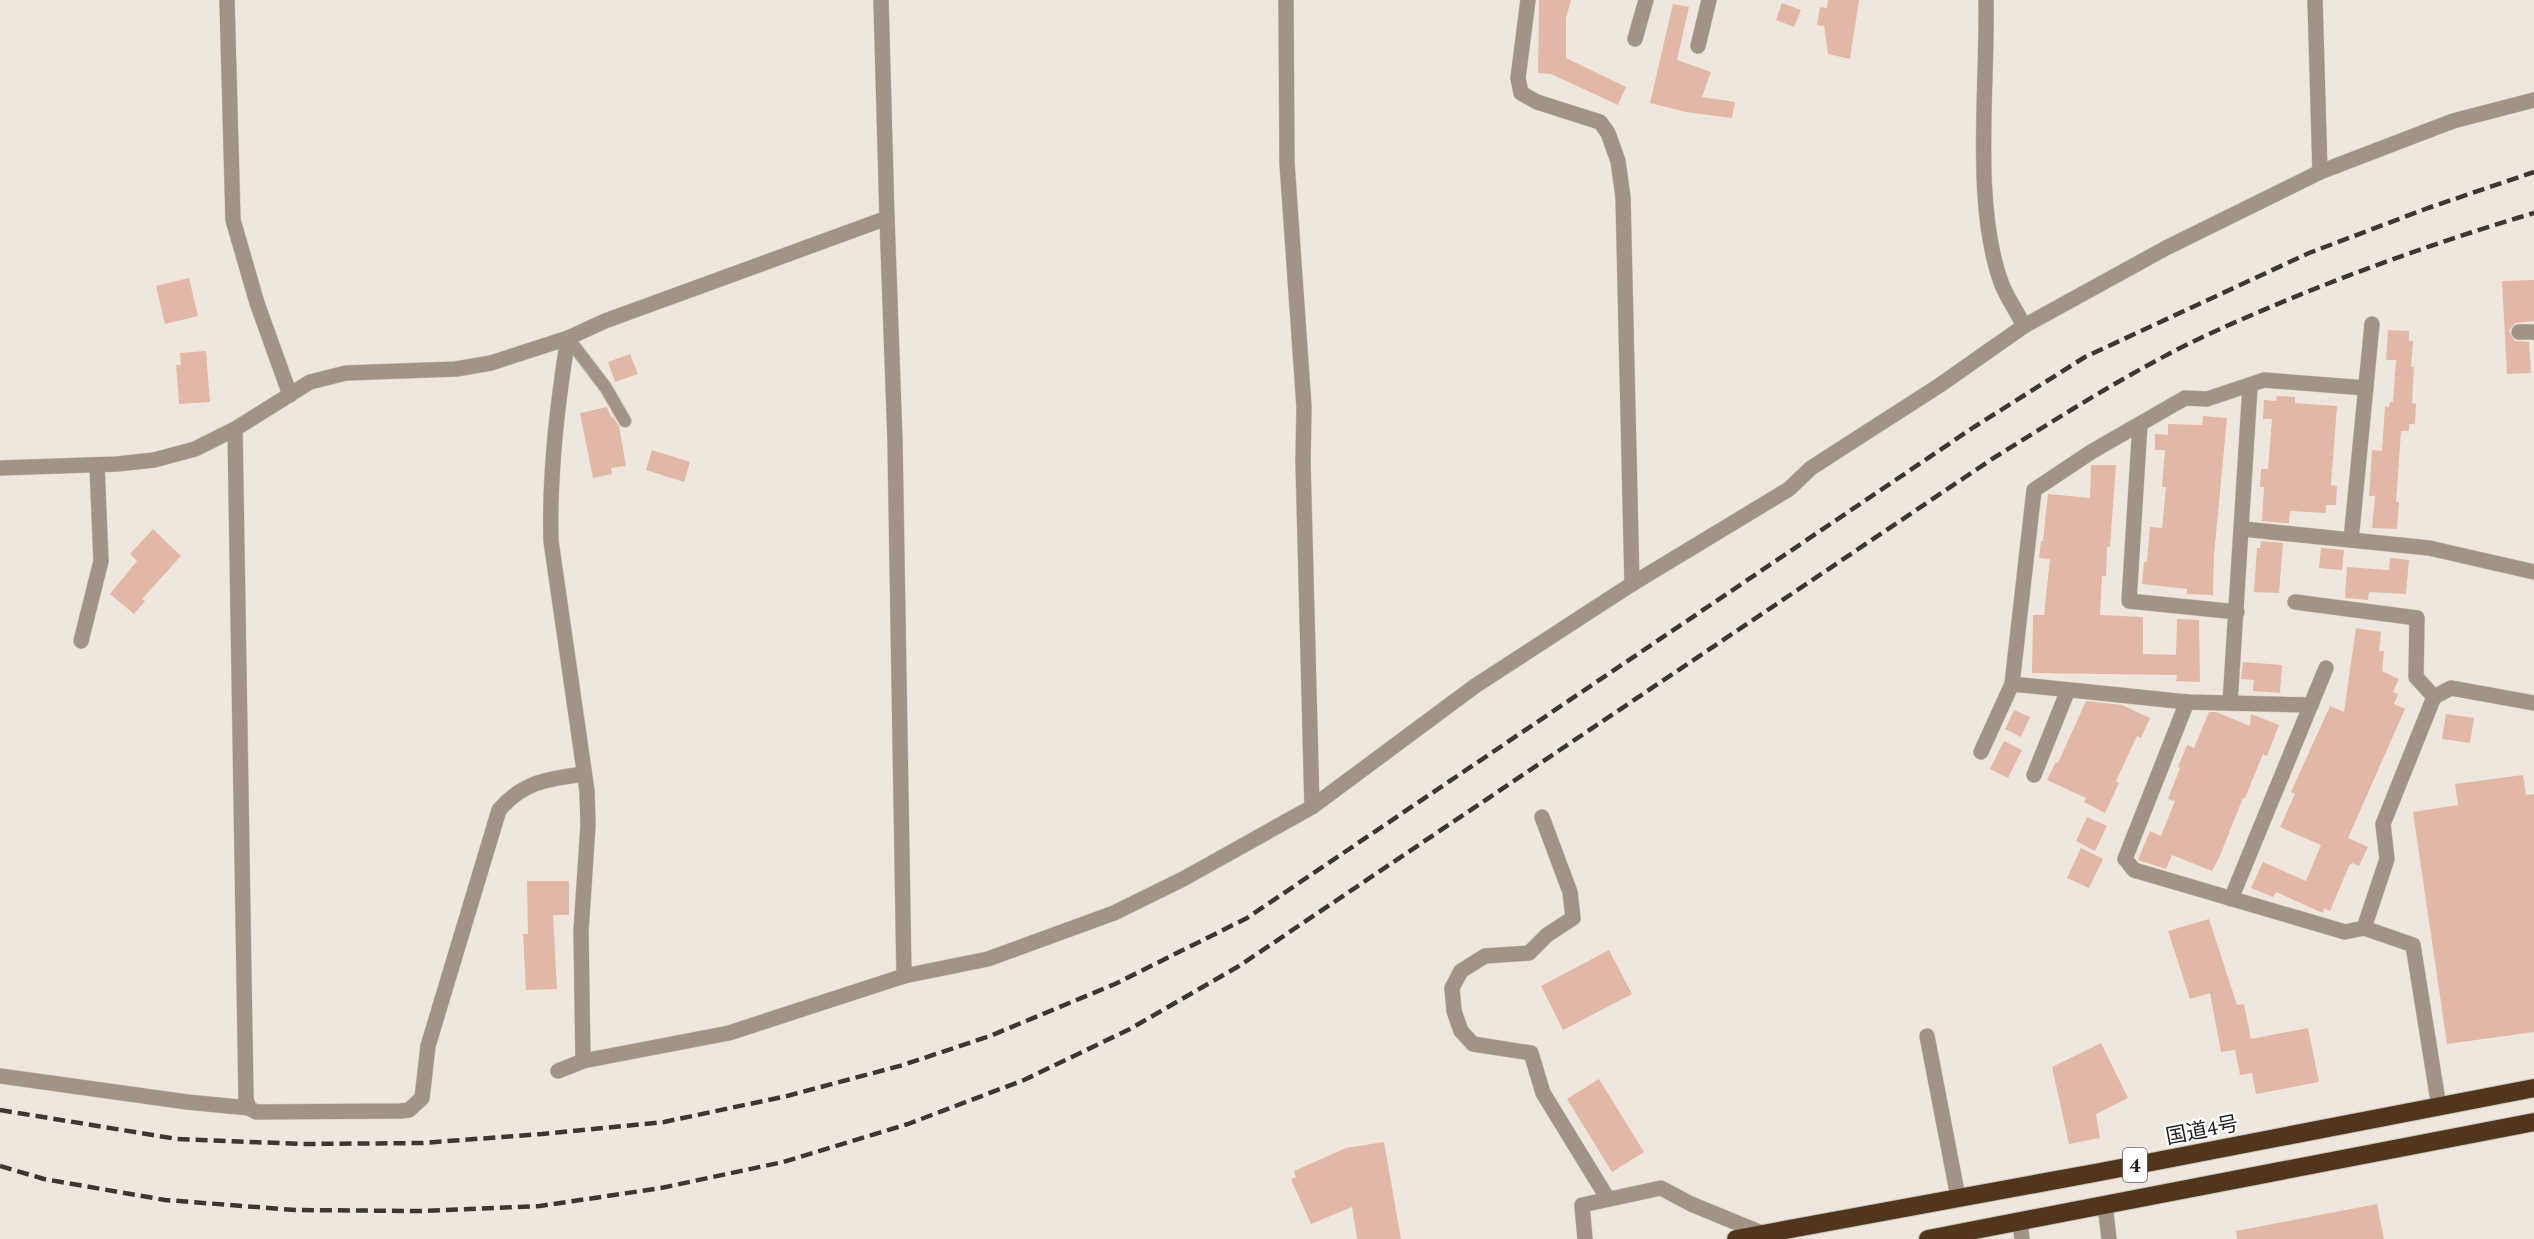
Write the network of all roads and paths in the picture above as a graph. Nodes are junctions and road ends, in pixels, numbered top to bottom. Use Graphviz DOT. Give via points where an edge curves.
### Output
graph roads {
  1 [pos="226,0"];
  2 [pos="881,0"];
  3 [pos="1286,0"];
  4 [pos="1528,0"];
  5 [pos="1646,0"];
  6 [pos="1709,0"];
  7 [pos="1986,0"];
  8 [pos="2315,0"];
  9 [pos="1635,39"];
  10 [pos="1698,46"];
  11 [pos="2534,100"];
  12 [pos="2320,172"];
  13 [pos="887,218"];
  14 [pos="2372,324"];
  15 [pos="2024,326"];
  16 [pos="568,338"];
  17 [pos="2250,387"];
  18 [pos="2366,388"];
  19 [pos="290,395"];
  20 [pos="625,421"];
  21 [pos="2140,424"];
  22 [pos="235,429"];
  23 [pos="98,465"];
  24 [pos="0,468"];
  25 [pos="2243,529"];
  26 [pos="2351,540"];
  27 [pos="2534,572"];
  28 [pos="1632,584"];
  29 [pos="2295,602"];
  30 [pos="2237,612"];
  31 [pos="81,641"];
  32 [pos="2326,668"];
  33 [pos="2012,684"];
  34 [pos="2068,690"];
  35 [pos="2434,697"];
  36 [pos="2187,702"];
  37 [pos="2230,703"];
  38 [pos="2534,703"];
  39 [pos="2311,705"];
  40 [pos="1981,752"];
  41 [pos="584,774"];
  42 [pos="2034,775"];
  43 [pos="1312,807"];
  44 [pos="1542,817"];
  45 [pos="2231,899"];
  46 [pos="2364,928"];
  47 [pos="904,976"];
  48 [pos="1927,1036"];
  49 [pos="583,1061"];
  50 [pos="558,1071"];
  51 [pos="0,1076"];
  52 [pos="2534,1088"];
  53 [pos="2439,1107"];
  54 [pos="249,1108"];
  55 [pos="2534,1122"];
  56 [pos="1958,1197"];
  57 [pos="1608,1199"];
  58 [pos="2105,1204"];
  59 [pos="2021,1230"];
  60 [pos="1764,1234"];
  61 [pos="1585,1239"];
  62 [pos="1736,1239"];
  63 [pos="1928,1239"];
  64 [pos="2109,1239"];
  1 -- 19 [label="street" via="233,220"];
  2 -- 13 [label="street"];
  3 -- 43 [label="street" via="1287,163 1305,407"];
  4 -- 28 [label="street" via="1518,78 1521,93 1600,122 1618,161 1623,197"];
  5 -- 9 [label="street"];
  6 -- 10 [label="street"];
  7 -- 15 [label="street" via="1985,152 1991,239 2002,285"];
  8 -- 12 [label="street"];
  11 -- 12 [label="street" via="2453,121"];
  12 -- 15 [label="street" via="2166,248"];
  13 -- 16 [label="street"];
  13 -- 47 [label="street"];
  14 -- 18 [label="street"];
  15 -- 28 [label="street" via="1811,468 1789,489"];
  16 -- 19 [label="street" via="471,367 346,373 310,382"];
  16 -- 20 [label="lane" via="606,388"];
  16 -- 41 [label="street" via="556,425 551,541"];
  17 -- 18 [label="street" via="2264,380"];
  17 -- 21 [label="street" via="2206,399 2185,398"];
  17 -- 25 [label="street"];
  18 -- 26 [label="street"];
  19 -- 22 [label="street"];
  21 -- 30 [label="street" via="2129,601"];
  21 -- 33 [label="street" via="2034,490"];
  22 -- 23 [label="street" via="195,449 154,459"];
  22 -- 54 [label="street"];
  23 -- 24 [label="street"];
  23 -- 31 [label="street" via="101,561"];
  25 -- 26 [label="street"];
  25 -- 30 [label="street"];
  26 -- 27 [label="street" via="2429,548"];
  28 -- 43 [label="street" via="1475,686"];
  29 -- 35 [label="street" via="2417,618 2416,677"];
  30 -- 37 [label="street"];
  32 -- 39 [label="street"];
  33 -- 34 [label="street"];
  33 -- 40 [label="street"];
  34 -- 36 [label="street"];
  34 -- 42 [label="street"];
  35 -- 38 [label="street" via="2451,688"];
  35 -- 46 [label="street" via="2383,824 2387,859"];
  36 -- 37 [label="street"];
  36 -- 45 [label="street" via="2125,859 2134,870"];
  37 -- 39 [label="street"];
  39 -- 45 [label="street"];
  41 -- 49 [label="street" via="588,825 581,931"];
  41 -- 54 [label="street" via="529,784 499,810 428,1046 422,1098 416,1104 400,1111 256,1112"];
  43 -- 47 [label="street" via="1114,913 988,959"];
  44 -- 57 [label="street" via="1570,892 1573,918 1529,953 1485,956 1461,971 1452,988 1454,1011 1461,1031 1473,1044 1531,1053 1543,1093"];
  45 -- 46 [label="street" via="2345,932"];
  46 -- 53 [label="street" via="2414,945"];
  47 -- 49 [label="street" via="729,1033"];
  48 -- 56 [label="street"];
  49 -- 50 [label="street"];
  51 -- 54 [label="street"];
  52 -- 53 [label="highway, 国道4号 / 4"];
  53 -- 56 [label="highway, 国道4号 / 4"];
  55 -- 58 [label="highway, 4"];
  56 -- 60 [label="highway, 国道4号 / 4"];
  57 -- 60 [label="street" via="1661,1188"];
  57 -- 61 [label="street" via="1582,1205"];
  58 -- 59 [label="highway, 4"];
  58 -- 64 [label="street"];
  59 -- 63 [label="highway, 4"];
  60 -- 62 [label="highway, 国道4号 / 4"];
}
